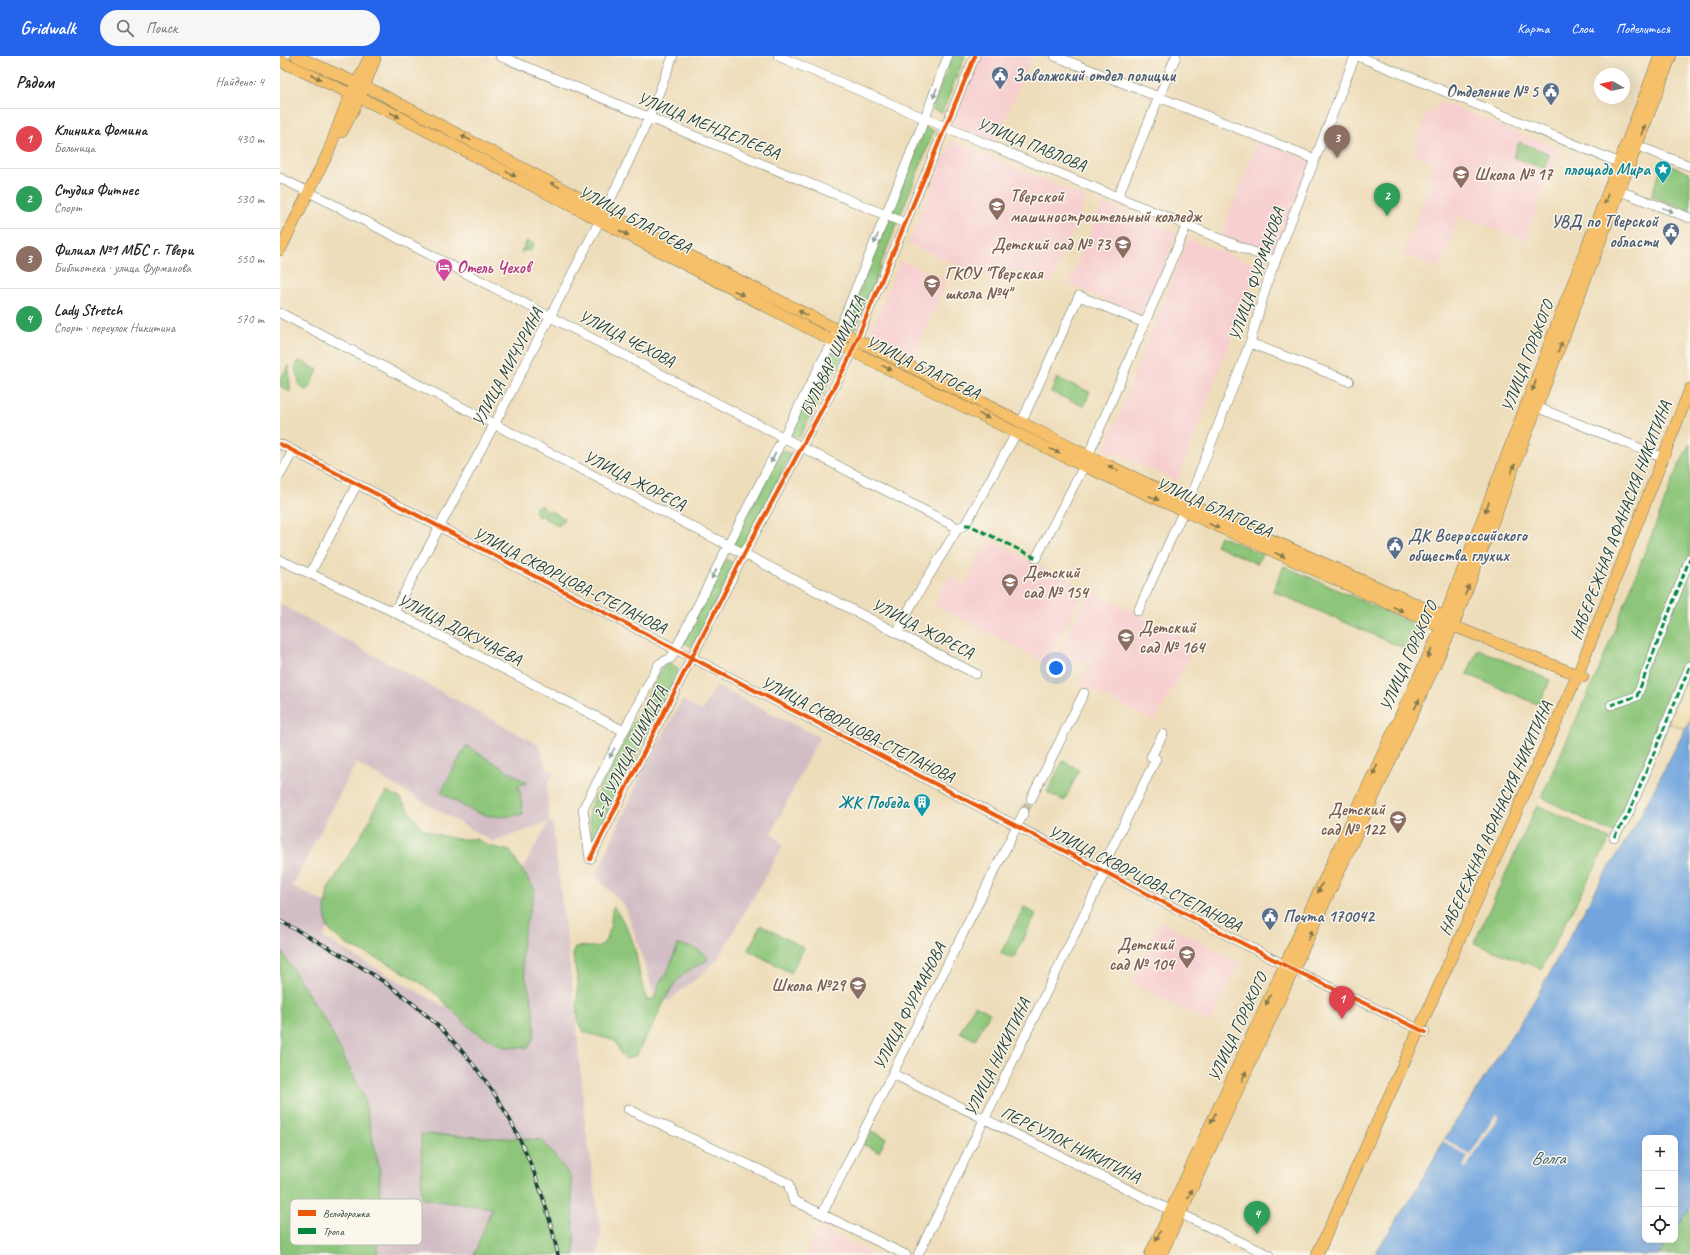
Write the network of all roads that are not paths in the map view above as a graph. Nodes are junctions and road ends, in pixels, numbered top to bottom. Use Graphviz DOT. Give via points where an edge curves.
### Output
graph roads {
  1 [pos="296,56"];
  2 [pos="370,56"];
  3 [pos="376,56"];
  4 [pos="500,56"];
  5 [pos="673,56"];
  6 [pos="778,56"];
  7 [pos="948,56"];
  8 [pos="975,56"];
  9 [pos="1055,56"];
  10 [pos="1176,56"];
  11 [pos="1356,56"];
  12 [pos="1660,56"];
  13 [pos="1672,56"];
  14 [pos="280,62"];
  15 [pos="361,84"];
  16 [pos="356,95"];
  17 [pos="1158,98"];
  18 [pos="649,118"];
  19 [pos="925,118"];
  20 [pos="945,127"];
  21 [pos="1632,144"];
  22 [pos="1315,159"];
  23 [pos="1625,165"];
  24 [pos="1690,166"];
  25 [pos="280,178"];
  26 [pos="1620,191"];
  27 [pos="309,192"];
  28 [pos="1118,196"];
  29 [pos="606,216"];
  30 [pos="886,216"];
  31 [pos="1690,218"];
  32 [pos="905,224"];
  33 [pos="1187,224"];
  34 [pos="280,250"];
  35 [pos="1275,261"];
  36 [pos="280,313"];
  37 [pos="551,316"];
  38 [pos="1145,323"];
  39 [pos="835,335"];
  40 [pos="1250,343"];
  41 [pos="854,346"];
  42 [pos="1349,381"];
  43 [pos="1690,389"];
  44 [pos="1532,405"];
  45 [pos="1690,407"];
  46 [pos="494,425"];
  47 [pos="1019,428"];
  48 [pos="784,438"];
  49 [pos="280,444"];
  50 [pos="802,447"];
  51 [pos="293,451"];
  52 [pos="1664,458"];
  53 [pos="1086,461"];
  54 [pos="280,475"];
  55 [pos="357,484"];
  56 [pos="1186,507"];
  57 [pos="440,527"];
  58 [pos="958,528"];
  59 [pos="728,546"];
  60 [pos="744,554"];
  61 [pos="1036,558"];
  62 [pos="1690,558"];
  63 [pos="280,560"];
  64 [pos="310,574"];
  65 [pos="1138,611"];
  66 [pos="394,612"];
  67 [pos="1445,617"];
  68 [pos="1453,626"];
  69 [pos="1440,628"];
  70 [pos="897,633"];
  71 [pos="675,649"];
  72 [pos="691,658"];
  73 [pos="1690,666"];
  74 [pos="976,674"];
  75 [pos="1580,676"];
  76 [pos="1084,693"];
  77 [pos="1611,705"];
  78 [pos="624,731"];
  79 [pos="1163,734"];
  80 [pos="1031,799"];
  81 [pos="1024,812"];
  82 [pos="1017,826"];
  83 [pos="1614,837"];
  84 [pos="1103,871"];
  85 [pos="1289,968"];
  86 [pos="1422,1031"];
  87 [pos="893,1074"];
  88 [pos="628,1108"];
  89 [pos="984,1119"];
  90 [pos="1176,1212"];
  91 [pos="822,1214"];
  92 [pos="906,1255"];
  93 [pos="918,1255"];
  94 [pos="1150,1255"];
  95 [pos="1161,1255"];
  96 [pos="1269,1255"];
  97 [pos="1317,1255"];
  98 [pos="1324,1255"];
  1 -- 15 [label="main road, УЛИЦА БЛАГОЕВА"];
  2 -- 15 [label="main road"];
  3 -- 15 [label="main road"];
  4 -- 18 [label="street, УЛИЦА МЕНДЕЛЕЕВА"];
  5 -- 18 [label="street, УЛИЦА МИЧУРИНА"];
  6 -- 19 [label="street, УЛИЦА ПАВЛОВА"];
  7 -- 19 [label="street, БУЛЬВАР ШМИДТА, one-way"];
  8 -- 20 [label="street, БУЛЬВАР ШМИДТА"];
  9 -- 17 [label="street"];
  10 -- 17 [label="street"];
  11 -- 22 [label="street, УЛИЦА ФУРМАНОВА"];
  11 -- 23 [label="street"];
  12 -- 21 [label="main road, УЛИЦА ГОРЬКОГО"];
  21 -- 13 [label="main road, УЛИЦА ГОРЬКОГО, one-way"];
  14 -- 16 [label="main road, УЛИЦА БЛАГОЕВА, one-way"];
  15 -- 16 [label="main road"];
  29 -- 15 [label="main road, УЛИЦА БЛАГОЕВА, one-way"];
  16 -- 27 [label="main road"];
  16 -- 29 [label="main road, УЛИЦА БЛАГОЕВА, one-way" via="589,215"];
  17 -- 22 [label="street"];
  17 -- 28 [label="street"];
  18 -- 29 [label="street, УЛИЦА МИЧУРИНА"];
  18 -- 30 [label="street, УЛИЦА МЕНДЕЛЕЕВА"];
  19 -- 20 [label="street, УЛИЦА ПАВЛОВА"];
  19 -- 30 [label="street, БУЛЬВАР ШМИДТА"];
  20 -- 28 [label="street, УЛИЦА ПАВЛОВА"];
  20 -- 32 [label="street, БУЛЬВАР ШМИДТА"];
  21 -- 23 [label="main road, УЛИЦА ГОРЬКОГО"];
  21 -- 24 [label="street"];
  22 -- 35 [label="street, УЛИЦА ФУРМАНОВА"];
  23 -- 26 [label="main road, УЛИЦА ГОРЬКОГО"];
  23 -- 44 [label="main road, УЛИЦА ГОРЬКОГО, one-way"];
  25 -- 27 [label="street, УЛИЦА ЧЕХОВА"];
  26 -- 31 [label="street, one-way"];
  44 -- 26 [label="main road, УЛИЦА ГОРЬКОГО, one-way"];
  27 -- 34 [label="main road"];
  27 -- 37 [label="street, УЛИЦА ЧЕХОВА"];
  28 -- 33 [label="street, УЛИЦА ПАВЛОВА"];
  29 -- 37 [label="street, УЛИЦА МИЧУРИНА"];
  39 -- 29 [label="main road, УЛИЦА БЛАГОЕВА, one-way"];
  29 -- 39 [label="main road, УЛИЦА БЛАГОЕВА, one-way"];
  30 -- 32 [label="street, УЛИЦА МЕНДЕЛЕЕВА"];
  30 -- 39 [label="street, БУЛЬВАР ШМИДТА, one-way"];
  32 -- 41 [label="street, БУЛЬВАР ШМИДТА"];
  33 -- 35 [label="street, УЛИЦА ПАВЛОВА"];
  33 -- 38 [label="street"];
  35 -- 40 [label="street, УЛИЦА ФУРМАНОВА"];
  36 -- 46 [label="street, УЛИЦА ЖОРЕСА"];
  37 -- 46 [label="street, УЛИЦА МИЧУРИНА"];
  37 -- 48 [label="street, УЛИЦА ЧЕХОВА"];
  38 -- 47 [label="street" via="1079,296"];
  38 -- 53 [label="street"];
  39 -- 41 [label="main road, УЛИЦА БЛАГОЕВА"];
  39 -- 48 [label="street, БУЛЬВАР ШМИДТА"];
  40 -- 42 [label="street"];
  40 -- 56 [label="street, УЛИЦА ФУРМАНОВА"];
  41 -- 47 [label="main road, УЛИЦА БЛАГОЕВА"];
  41 -- 50 [label="street, БУЛЬВАР ШМИДТА"];
  43 -- 52 [label="main road, НАБЕРЕЖНАЯ АФАНАСИЯ НИКИТИНА"];
  44 -- 52 [label="street"];
  44 -- 67 [label="main road, УЛИЦА ГОРЬКОГО, one-way"];
  68 -- 44 [label="main road, УЛИЦА ГОРЬКОГО, one-way"];
  45 -- 75 [label="main road, НАБЕРЕЖНАЯ АФАНАСИЯ НИКИТИНА"];
  46 -- 57 [label="street, УЛИЦА МИЧУРИНА"];
  46 -- 59 [label="street, УЛИЦА ЖОРЕСА"];
  47 -- 53 [label="main road, УЛИЦА БЛАГОЕВА"];
  47 -- 58 [label="street" via="966,525"];
  48 -- 50 [label="street, УЛИЦА ЧЕХОВА"];
  48 -- 59 [label="street, БУЛЬВАР ШМИДТА, one-way"];
  49 -- 51 [label="street, УЛИЦА СКВОРЦОВА-СТЕПАНОВА"];
  50 -- 58 [label="street, УЛИЦА ЧЕХОВА"];
  50 -- 60 [label="street, БУЛЬВАР ШМИДТА"];
  51 -- 54 [label="street"];
  51 -- 55 [label="street, УЛИЦА СКВОРЦОВА-СТЕПАНОВА"];
  52 -- 75 [label="main road, НАБЕРЕЖНАЯ АФАНАСИЯ НИКИТИНА"];
  53 -- 56 [label="main road, УЛИЦА БЛАГОЕВА"];
  53 -- 61 [label="street"];
  55 -- 57 [label="street, УЛИЦА СКВОРЦОВА-СТЕПАНОВА"];
  55 -- 64 [label="street"];
  56 -- 65 [label="street, УЛИЦА ФУРМАНОВА"];
  56 -- 67 [label="main road, УЛИЦА БЛАГОЕВА"];
  56 -- 69 [label="main road, УЛИЦА БЛАГОЕВА, one-way"];
  57 -- 66 [label="street, УЛИЦА МИЧУРИНА"];
  57 -- 71 [label="street, УЛИЦА СКВОРЦОВА-СТЕПАНОВА"];
  58 -- 70 [label="street"];
  59 -- 60 [label="street, УЛИЦА ЖОРЕСА"];
  59 -- 71 [label="street, БУЛЬВАР ШМИДТА, one-way"];
  60 -- 70 [label="street, УЛИЦА ЖОРЕСА"];
  60 -- 72 [label="street, БУЛЬВАР ШМИДТА"];
  62 -- 77 [label="street" via="1637,696"];
  63 -- 64 [label="street, УЛИЦА ДОКУЧАЕВА"];
  64 -- 66 [label="street, УЛИЦА ДОКУЧАЕВА"];
  66 -- 78 [label="street, УЛИЦА ДОКУЧАЕВА"];
  67 -- 68 [label="main road, УЛИЦА БЛАГОЕВА"];
  67 -- 69 [label="main road, УЛИЦА ГОРЬКОГО"];
  68 -- 69 [label="main road, УЛИЦА БЛАГОЕВА"];
  68 -- 75 [label="main road, УЛИЦА БЛАГОЕВА"];
  85 -- 68 [label="main road, УЛИЦА ГОРЬКОГО, one-way"];
  69 -- 85 [label="main road, УЛИЦА ГОРЬКОГО, one-way"];
  70 -- 74 [label="street, УЛИЦА ЖОРЕСА"];
  71 -- 72 [label="street, УЛИЦА СКВОРЦОВА-СТЕПАНОВА"];
  71 -- 78 [label="street, 2-Я УЛИЦА ШМИДТА" via="671,658 659,664"];
  78 -- 72 [label="street, 2-Я УЛИЦА ШМИДТА, one-way" via="583,809 590,859"];
  72 -- 82 [label="street, УЛИЦА СКВОРЦОВА-СТЕПАНОВА"];
  73 -- 83 [label="street" via="1628,815"];
  75 -- 86 [label="main road, НАБЕРЕЖНАЯ АФАНАСИЯ НИКИТИНА"];
  76 -- 80 [label="street"];
  79 -- 84 [label="street, УЛИЦА НИКИТИНА" via="1151,757 1156,759"];
  81 -- 82 [label="street, УЛИЦА ФУРМАНОВА"];
  82 -- 84 [label="street, УЛИЦА СКВОРЦОВА-СТЕПАНОВА"];
  82 -- 87 [label="street, УЛИЦА ФУРМАНОВА"];
  84 -- 85 [label="street, УЛИЦА СКВОРЦОВА-СТЕПАНОВА"];
  84 -- 89 [label="street, УЛИЦА НИКИТИНА"];
  85 -- 86 [label="street, УЛИЦА СКВОРЦОВА-СТЕПАНОВА"];
  85 -- 90 [label="main road, УЛИЦА ГОРЬКОГО"];
  86 -- 97 [label="main road, НАБЕРЕЖНАЯ АФАНАСИЯ НИКИТИНА"];
  86 -- 98 [label="main road, НАБЕРЕЖНАЯ АФАНАСИЯ НИКИТИНА"];
  87 -- 89 [label="street, ПЕРЕУЛОК НИКИТИНА"];
  87 -- 91 [label="street, УЛИЦА ФУРМАНОВА"];
  88 -- 91 [label="street" via="788,1183 793,1200"];
  89 -- 90 [label="street, ПЕРЕУЛОК НИКИТИНА"];
  89 -- 93 [label="street, УЛИЦА НИКИТИНА"];
  90 -- 94 [label="main road, УЛИЦА ГОРЬКОГО, one-way"];
  90 -- 95 [label="main road, УЛИЦА ГОРЬКОГО"];
  90 -- 96 [label="street, ПЕРЕУЛОК НИКИТИНА"];
  91 -- 92 [label="street"];
}
